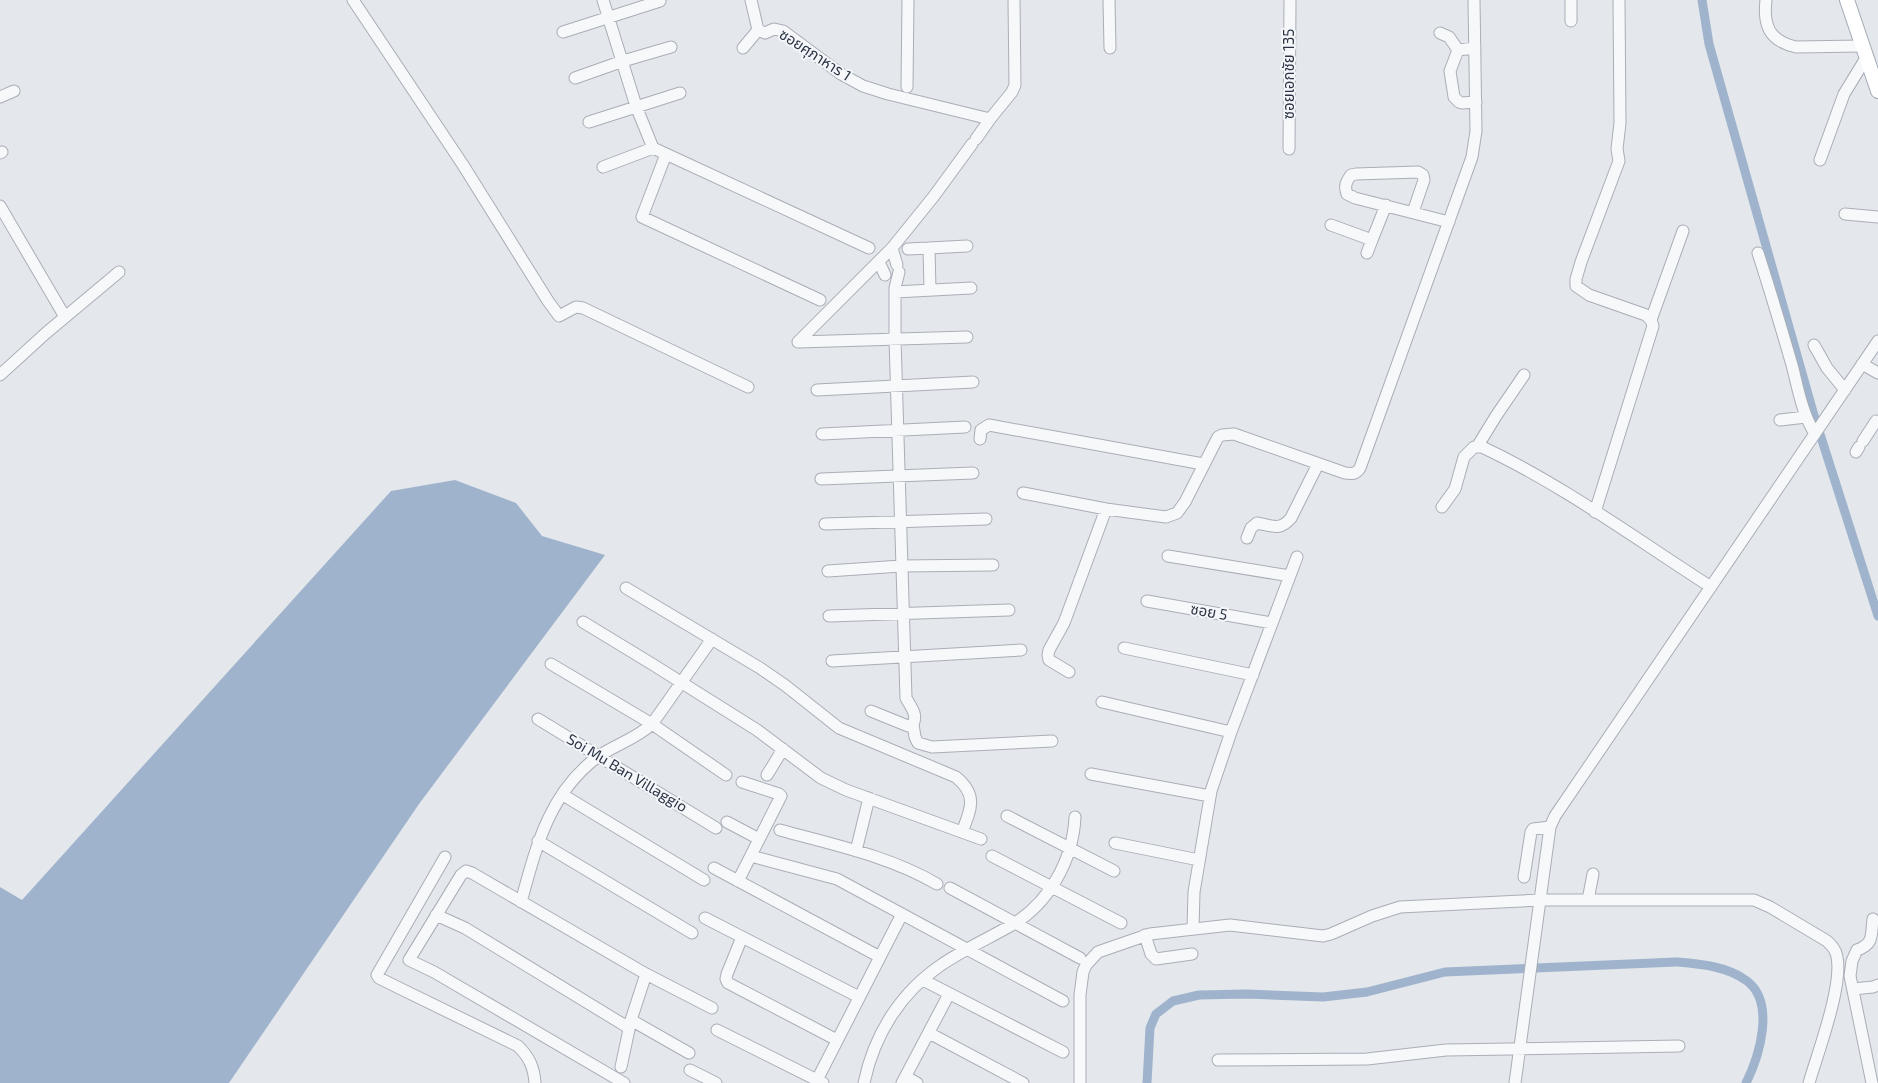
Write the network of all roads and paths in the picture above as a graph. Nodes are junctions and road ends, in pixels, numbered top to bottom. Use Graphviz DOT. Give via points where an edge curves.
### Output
graph roads {
  1 [pos="353,0"];
  2 [pos="603,0"];
  3 [pos="751,0"];
  4 [pos="908,0"];
  5 [pos="1014,0"];
  6 [pos="1109,0"];
  7 [pos="1290,0"];
  8 [pos="1474,0"];
  9 [pos="1571,0"];
  10 [pos="1619,0"];
  11 [pos="1766,0"];
  12 [pos="1847,0"];
  13 [pos="660,1"];
  14 [pos="608,17"];
  15 [pos="1571,21"];
  16 [pos="758,30"];
  17 [pos="563,32"];
  18 [pos="1440,34"];
  19 [pos="671,47"];
  20 [pos="743,48"];
  21 [pos="1110,48"];
  22 [pos="1475,48"];
  23 [pos="1458,50"];
  24 [pos="1864,52"];
  25 [pos="623,61"];
  26 [pos="575,78"];
  27 [pos="907,87"];
  28 [pos="14,91"];
  29 [pos="680,92"];
  30 [pos="1878,92"];
  31 [pos="0,97"];
  32 [pos="1476,102"];
  33 [pos="636,106"];
  34 [pos="990,119"];
  35 [pos="588,122"];
  36 [pos="653,148"];
  37 [pos="1289,149"];
  38 [pos="666,154"];
  39 [pos="1820,160"];
  40 [pos="603,167"];
  41 [pos="1386,205"];
  42 [pos="0,206"];
  43 [pos="1413,212"];
  44 [pos="1844,214"];
  45 [pos="1878,217"];
  46 [pos="1448,222"];
  47 [pos="1331,225"];
  48 [pos="1683,231"];
  49 [pos="1372,240"];
  50 [pos="967,246"];
  51 [pos="869,248"];
  52 [pos="892,248"];
  53 [pos="908,248"];
  54 [pos="929,248"];
  55 [pos="1367,253"];
  56 [pos="1758,253"];
  57 [pos="880,262"];
  58 [pos="118,272"];
  59 [pos="891,284"];
  60 [pos="971,288"];
  61 [pos="930,290"];
  62 [pos="820,300"];
  63 [pos="65,317"];
  64 [pos="1651,320"];
  65 [pos="967,337"];
  66 [pos="895,339"];
  67 [pos="1878,341"];
  68 [pos="1814,345"];
  69 [pos="1862,364"];
  70 [pos="1878,373"];
  71 [pos="1524,375"];
  72 [pos="0,376"];
  73 [pos="973,382"];
  74 [pos="896,385"];
  75 [pos="748,387"];
  76 [pos="816,390"];
  77 [pos="1845,390"];
  78 [pos="1806,417"];
  79 [pos="1780,420"];
  80 [pos="1876,421"];
  81 [pos="965,427"];
  82 [pos="897,431"];
  83 [pos="1816,432"];
  84 [pos="822,434"];
  85 [pos="980,439"];
  86 [pos="1477,447"];
  87 [pos="1859,447"];
  88 [pos="1203,464"];
  89 [pos="1318,464"];
  90 [pos="973,473"];
  91 [pos="898,476"];
  92 [pos="821,479"];
  93 [pos="1024,493"];
  94 [pos="1442,507"];
  95 [pos="1106,509"];
  96 [pos="1595,512"];
  97 [pos="986,519"];
  98 [pos="900,522"];
  99 [pos="824,524"];
  100 [pos="1247,538"];
  101 [pos="1168,556"];
  102 [pos="1297,557"];
  103 [pos="994,565"];
  104 [pos="901,566"];
  105 [pos="828,571"];
  106 [pos="1290,576"];
  107 [pos="1711,587"];
  108 [pos="626,588"];
  109 [pos="1147,601"];
  110 [pos="1009,610"];
  111 [pos="903,613"];
  112 [pos="829,616"];
  113 [pos="583,622"];
  114 [pos="1272,623"];
  115 [pos="712,639"];
  116 [pos="1124,648"];
  117 [pos="1021,650"];
  118 [pos="904,658"];
  119 [pos="832,661"];
  120 [pos="551,664"];
  121 [pos="1069,672"];
  122 [pos="1253,675"];
  123 [pos="681,682"];
  124 [pos="1102,702"];
  125 [pos="871,711"];
  126 [pos="538,719"];
  127 [pos="652,724"];
  128 [pos="913,724"];
  129 [pos="1231,732"];
  130 [pos="1052,741"];
  131 [pos="783,749"];
  132 [pos="599,756"];
  133 [pos="1091,774"];
  134 [pos="726,775"];
  135 [pos="767,775"];
  136 [pos="742,782"];
  137 [pos="563,795"];
  138 [pos="1210,796"];
  139 [pos="869,798"];
  140 [pos="1007,816"];
  141 [pos="1075,816"];
  142 [pos="727,822"];
  143 [pos="1550,827"];
  144 [pos="716,828"];
  145 [pos="780,830"];
  146 [pos="962,832"];
  147 [pos="759,839"];
  148 [pos="980,839"];
  149 [pos="538,841"];
  150 [pos="1115,843"];
  151 [pos="1071,849"];
  152 [pos="856,851"];
  153 [pos="751,856"];
  154 [pos="992,856"];
  155 [pos="445,858"];
  156 [pos="1199,860"];
  157 [pos="714,868"];
  158 [pos="1114,871"];
  159 [pos="1593,874"];
  160 [pos="1524,877"];
  161 [pos="704,880"];
  162 [pos="738,882"];
  163 [pos="937,884"];
  164 [pos="950,888"];
  165 [pos="1052,888"];
  166 [pos="1540,900"];
  167 [pos="1588,900"];
  168 [pos="521,902"];
  169 [pos="902,914"];
  170 [pos="436,915"];
  171 [pos="705,918"];
  172 [pos="1873,919"];
  173 [pos="1016,922"];
  174 [pos="1121,923"];
  175 [pos="1193,929"];
  176 [pos="692,933"];
  177 [pos="1145,935"];
  178 [pos="742,937"];
  179 [pos="966,949"];
  180 [pos="1192,954"];
  181 [pos="880,957"];
  182 [pos="1080,958"];
  183 [pos="646,974"];
  184 [pos="923,980"];
  185 [pos="1878,985"];
  186 [pos="1853,989"];
  187 [pos="949,994"];
  188 [pos="859,997"];
  189 [pos="1063,1001"];
  190 [pos="712,1008"];
  191 [pos="630,1024"];
  192 [pos="717,1030"];
  193 [pos="929,1033"];
  194 [pos="837,1040"];
  195 [pos="1680,1046"];
  196 [pos="1520,1049"];
  197 [pos="1063,1052"];
  198 [pos="689,1053"];
  199 [pos="1218,1060"];
  200 [pos="690,1070"];
  201 [pos="904,1080"];
  202 [pos="820,1081"];
  203 [pos="618,1082"];
  204 [pos="535,1083"];
  205 [pos="716,1083"];
  206 [pos="864,1083"];
  207 [pos="917,1083"];
  208 [pos="1023,1083"];
  209 [pos="1080,1083"];
  210 [pos="1516,1083"];
  211 [pos="1809,1083"];
  212 [pos="1872,1083"];
  1 -- 75 [label="street" via="559,316 576,307 583,308"];
  2 -- 14 [label="street"];
  3 -- 16 [label="street, ซอยศุภาหาร 1"];
  4 -- 27 [label="street"];
  5 -- 34 [label="street" via="1015,86"];
  6 -- 21 [label="street"];
  7 -- 37 [label="street, ซอยเอกชัย 135"];
  8 -- 22 [label="street"];
  9 -- 15 [label="street"];
  10 -- 64 [label="street" via="1619,161 1581,262 1576,286 1589,295 1646,315"];
  11 -- 24 [label="street" via="1767,27 1773,37 1786,45"];
  12 -- 24 [label="main road"];
  13 -- 14 [label="street"];
  14 -- 17 [label="street"];
  14 -- 25 [label="street"];
  16 -- 20 [label="street"];
  16 -- 34 [label="street, ซอยศุภาหาร 1" via="765,33 774,29 783,31 841,74 864,86"];
  18 -- 23 [label="street" via="1449,37"];
  19 -- 25 [label="street"];
  22 -- 23 [label="street"];
  22 -- 32 [label="street"];
  23 -- 32 [label="street" via="1450,71 1454,97 1462,102"];
  24 -- 30 [label="main road"];
  24 -- 39 [label="street" via="1844,94"];
  25 -- 26 [label="street"];
  25 -- 33 [label="street"];
  28 -- 31 [label="street"];
  29 -- 33 [label="street"];
  32 -- 46 [label="street" via="1472,157"];
  33 -- 35 [label="street"];
  33 -- 36 [label="street"];
  34 -- 52 [label="street"];
  36 -- 38 [label="street"];
  36 -- 40 [label="street"];
  38 -- 51 [label="street"];
  38 -- 62 [label="street" via="642,217"];
  41 -- 43 [label="street"];
  41 -- 43 [label="street" via="1347,194 1346,181 1351,175 1411,171 1423,174"];
  41 -- 49 [label="street"];
  42 -- 63 [label="street"];
  43 -- 46 [label="street"];
  44 -- 45 [label="street"];
  46 -- 89 [label="street" via="1360,468 1352,474"];
  47 -- 49 [label="street"];
  48 -- 64 [label="street"];
  49 -- 55 [label="street"];
  50 -- 54 [label="street"];
  52 -- 57 [label="street"];
  52 -- 59 [label="street" via="898,269"];
  53 -- 54 [label="street"];
  54 -- 61 [label="street"];
  56 -- 78 [label="street"];
  57 -- 59 [label="street"];
  57 -- 66 [label="street" via="798,342"];
  58 -- 63 [label="street"];
  59 -- 61 [label="street"];
  59 -- 66 [label="street"];
  60 -- 61 [label="street"];
  63 -- 72 [label="street"];
  64 -- 96 [label="street" via="1653,326"];
  65 -- 66 [label="street"];
  66 -- 74 [label="street"];
  67 -- 69 [label="street"];
  68 -- 77 [label="street"];
  69 -- 70 [label="street"];
  69 -- 77 [label="street"];
  71 -- 86 [label="street"];
  73 -- 74 [label="street"];
  74 -- 76 [label="street"];
  74 -- 82 [label="street"];
  77 -- 83 [label="street"];
  78 -- 79 [label="street"];
  78 -- 83 [label="street"];
  80 -- 87 [label="street"];
  81 -- 82 [label="street"];
  82 -- 84 [label="street"];
  82 -- 91 [label="street"];
  83 -- 107 [label="street"];
  85 -- 88 [label="street" via="981,430 989,425"];
  86 -- 94 [label="street" via="1464,457 1455,489"];
  86 -- 96 [label="street" via="1496,453 1536,475"];
  88 -- 89 [label="street" via="1218,437 1228,433"];
  88 -- 95 [label="street" via="1177,513 1166,517"];
  89 -- 100 [label="street" via="1285,525 1257,523"];
  90 -- 91 [label="street"];
  91 -- 92 [label="street"];
  91 -- 98 [label="street"];
  93 -- 95 [label="street"];
  95 -- 121 [label="street" via="1064,623 1049,650 1050,660"];
  96 -- 107 [label="street"];
  97 -- 98 [label="street"];
  98 -- 99 [label="street"];
  98 -- 104 [label="street"];
  101 -- 106 [label="street"];
  102 -- 106 [label="street"];
  103 -- 104 [label="street"];
  104 -- 105 [label="street"];
  104 -- 111 [label="street"];
  106 -- 114 [label="street"];
  107 -- 143 [label="street"];
  108 -- 115 [label="street"];
  109 -- 114 [label="street, ซอย 5"];
  110 -- 111 [label="street"];
  111 -- 112 [label="street"];
  111 -- 118 [label="street"];
  113 -- 123 [label="street"];
  114 -- 122 [label="street"];
  115 -- 123 [label="street"];
  115 -- 146 [label="street" via="786,686 839,728 956,777 972,801"];
  116 -- 122 [label="street"];
  117 -- 118 [label="street"];
  118 -- 119 [label="street"];
  118 -- 128 [label="street" via="906,698 915,714"];
  120 -- 127 [label="street"];
  122 -- 129 [label="street"];
  123 -- 127 [label="street"];
  123 -- 131 [label="street"];
  124 -- 129 [label="street"];
  125 -- 128 [label="street" via="901,724"];
  126 -- 132 [label="street, Soi Mu Ban Villaggio"];
  127 -- 132 [label="street"];
  127 -- 134 [label="street"];
  128 -- 130 [label="street" via="918,743 932,747"];
  129 -- 138 [label="street"];
  131 -- 135 [label="street"];
  131 -- 139 [label="street" via="821,778"];
  132 -- 137 [label="street" via="578,774"];
  132 -- 144 [label="street, Soi Mu Ban Villaggio"];
  133 -- 138 [label="street"];
  136 -- 147 [label="street" via="781,796"];
  137 -- 149 [label="street" via="548,817"];
  137 -- 161 [label="street"];
  138 -- 156 [label="street"];
  139 -- 146 [label="street"];
  139 -- 152 [label="street"];
  140 -- 151 [label="street"];
  141 -- 151 [label="street"];
  142 -- 147 [label="street"];
  143 -- 160 [label="street" via="1531,832"];
  143 -- 166 [label="street"];
  145 -- 152 [label="street"];
  146 -- 148 [label="street"];
  147 -- 153 [label="street"];
  149 -- 168 [label="street"];
  149 -- 176 [label="street"];
  150 -- 156 [label="street"];
  151 -- 158 [label="street"];
  151 -- 165 [label="street"];
  152 -- 163 [label="street" via="905,866"];
  153 -- 162 [label="street"];
  153 -- 169 [label="street" via="837,879"];
  154 -- 165 [label="street"];
  155 -- 204 [label="street" via="377,974 379,978 518,1046 533,1066"];
  156 -- 175 [label="street"];
  157 -- 162 [label="street"];
  159 -- 167 [label="street"];
  162 -- 181 [label="street"];
  164 -- 173 [label="street"];
  165 -- 173 [label="street"];
  165 -- 174 [label="street"];
  166 -- 167 [label="street"];
  166 -- 175 [label="street" via="1400,907 1323,936 1230,925"];
  166 -- 196 [label="street"];
  167 -- 211 [label="street" via="1754,900 1827,941 1838,957 1838,980"];
  168 -- 170 [label="street" via="466,871"];
  168 -- 183 [label="street"];
  169 -- 179 [label="street"];
  169 -- 181 [label="street"];
  170 -- 191 [label="street" via="465,928"];
  170 -- 203 [label="street" via="409,960"];
  171 -- 178 [label="street"];
  172 -- 186 [label="street" via="1869,943 1857,950 1852,961 1850,976"];
  173 -- 179 [label="street"];
  173 -- 182 [label="street"];
  175 -- 177 [label="street"];
  177 -- 180 [label="street" via="1156,959"];
  177 -- 209 [label="street" via="1098,952 1086,964 1080,995"];
  178 -- 188 [label="street"];
  178 -- 194 [label="street" via="727,974 728,983"];
  179 -- 184 [label="street"];
  179 -- 189 [label="street"];
  181 -- 188 [label="street"];
  183 -- 190 [label="street"];
  183 -- 191 [label="street"];
  184 -- 187 [label="street"];
  184 -- 206 [label="street" via="888,1020 873,1051"];
  185 -- 186 [label="street"];
  186 -- 212 [label="street"];
  187 -- 193 [label="street"];
  187 -- 197 [label="street"];
  188 -- 194 [label="street"];
  191 -- 198 [label="street"];
  191 -- 203 [label="street"];
  192 -- 202 [label="street"];
  193 -- 201 [label="street"];
  193 -- 208 [label="street"];
  194 -- 202 [label="street"];
  195 -- 196 [label="street"];
  196 -- 199 [label="street" via="1446,1050 1367,1058"];
  196 -- 210 [label="street"];
  200 -- 205 [label="street"];
  201 -- 207 [label="street"];
}
